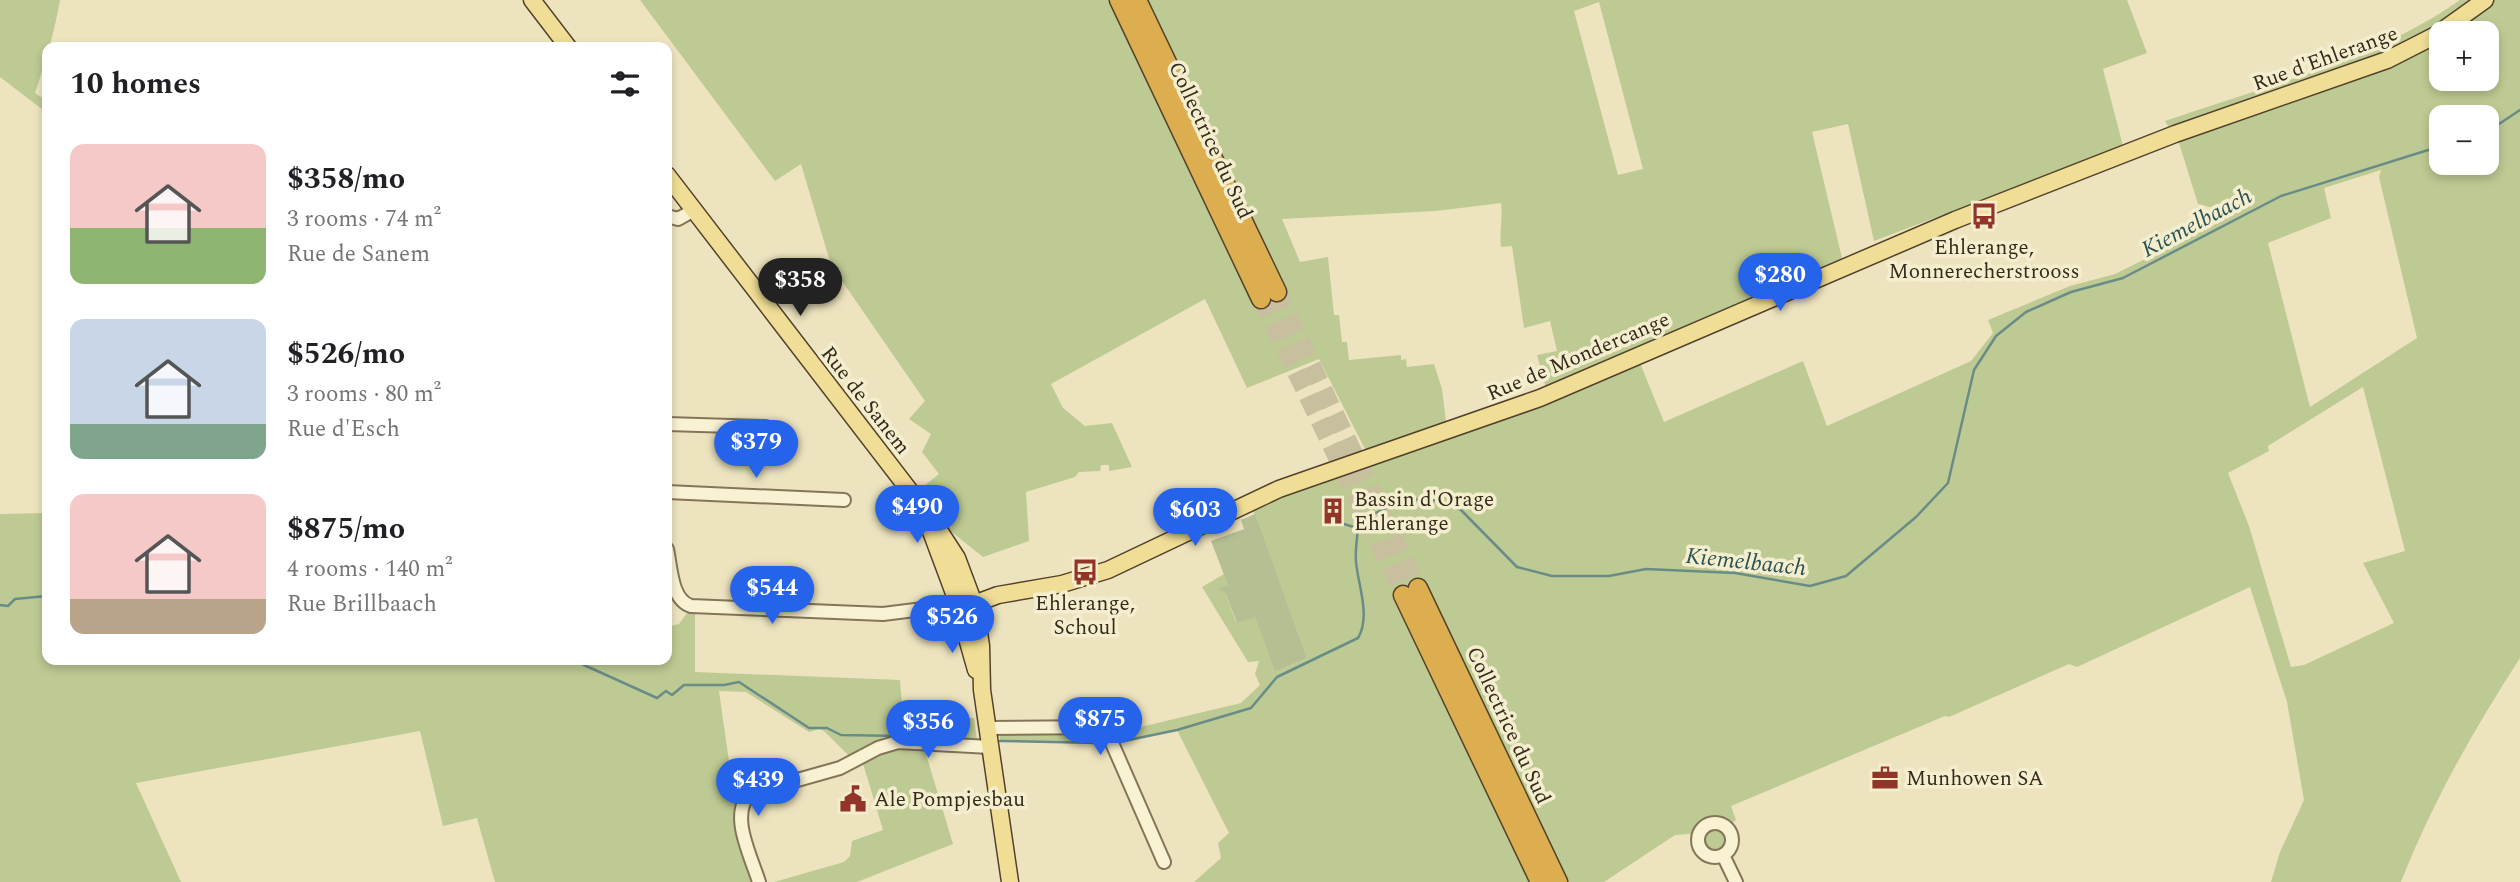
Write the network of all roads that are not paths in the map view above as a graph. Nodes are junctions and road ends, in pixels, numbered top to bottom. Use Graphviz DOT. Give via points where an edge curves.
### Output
graph roads {
  1 [pos="532,0"];
  2 [pos="1119,0"];
  3 [pos="1137,0"];
  4 [pos="2485,0"];
  5 [pos="565,42"];
  6 [pos="2169,137"];
  7 [pos="672,181"];
  8 [pos="694,210"];
  9 [pos="672,217"];
  10 [pos="672,424"];
  11 [pos="766,427"];
  12 [pos="672,492"];
  13 [pos="844,500"];
  14 [pos="672,573"];
  15 [pos="965,601"];
  16 [pos="987,727"];
  17 [pos="1105,727"];
  18 [pos="1124,727"];
  19 [pos="990,747"];
  20 [pos="1723,855"];
  21 [pos="1164,862"];
  22 [pos="759,882"];
  23 [pos="1010,882"];
  24 [pos="1540,882"];
  25 [pos="1558,882"];
  26 [pos="1736,882"];
  1 -- 5 [label="main road"];
  2 -- 3 [label="highway, Collectrice du Sud" via="1269,296"];
  4 -- 6 [label="main road, Rue d'Ehlerange" via="2436,35 2387,60"];
  6 -- 15 [label="main road, Rue de Mondercange" via="1862,257 1541,398 1279,489 1108,570 1062,584"];
  7 -- 8 [label="main road, Rue de Sanem"];
  8 -- 9 [label="street"];
  8 -- 15 [label="main road, Rue de Sanem" via="904,484"];
  10 -- 11 [label="street"];
  12 -- 13 [label="street"];
  14 -- 15 [label="street" via="677,597 691,606 883,614"];
  15 -- 16 [label="main road, Rue de Sanem"];
  16 -- 17 [label="street"];
  16 -- 19 [label="main road, Rue de Sanem"];
  17 -- 18 [label="street"];
  17 -- 21 [label="street"];
  19 -- 22 [label="street" via="898,742 877,747 840,768 751,793 742,801 739,814"];
  19 -- 23 [label="main road, Rue de Sanem"];
  20 -- 26 [label="street"];
  24 -- 25 [label="highway, Collectrice du Sud" via="1411,592"];
}
